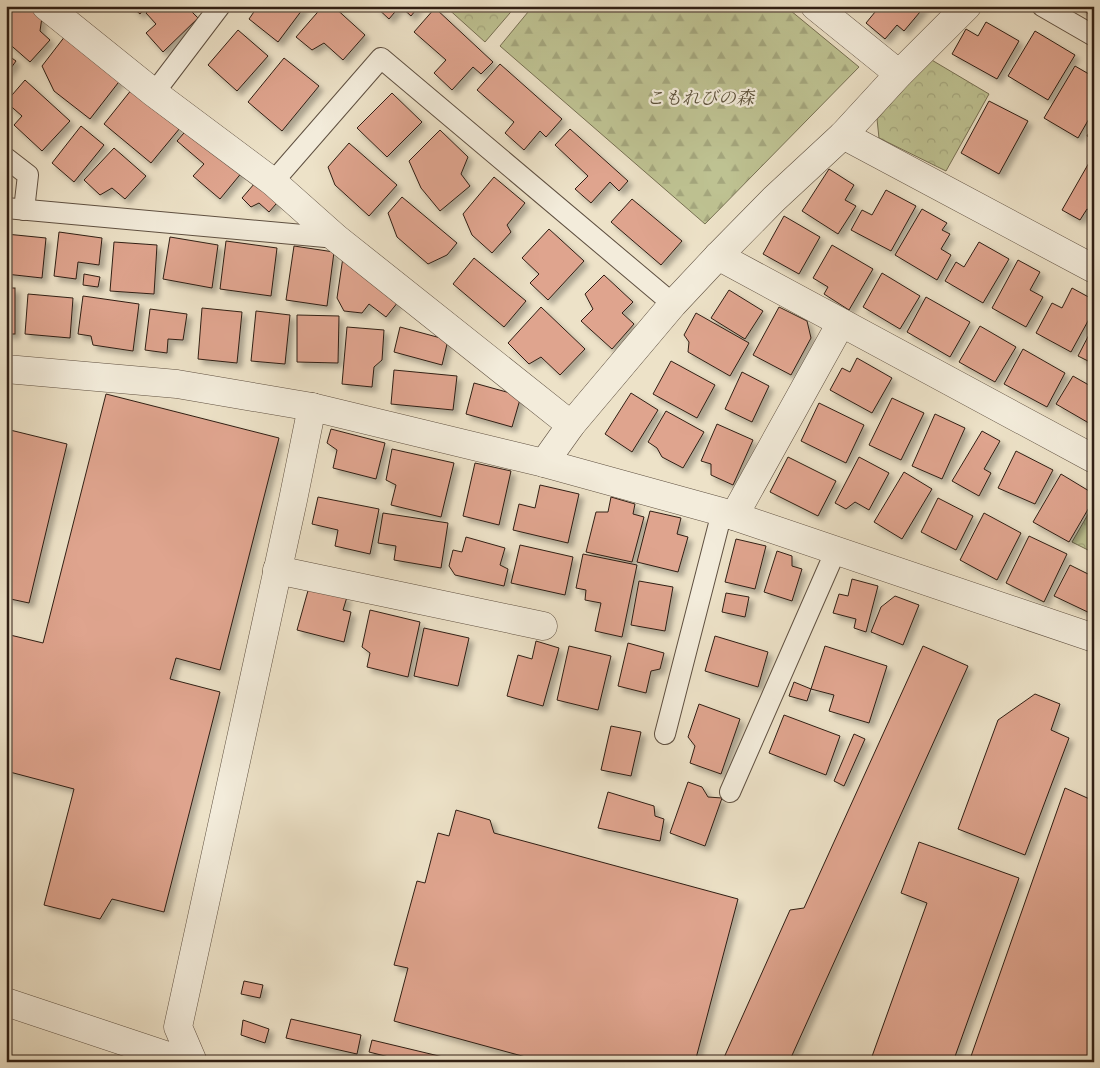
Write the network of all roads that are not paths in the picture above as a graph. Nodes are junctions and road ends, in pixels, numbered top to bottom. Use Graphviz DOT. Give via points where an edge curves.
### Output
graph roads {
  1 [pos="46,6"];
  2 [pos="220,6"];
  3 [pos="815,6"];
  4 [pos="967,6"];
  5 [pos="1042,6"];
  6 [pos="1094,36"];
  7 [pos="898,74"];
  8 [pos="154,93"];
  9 [pos="843,135"];
  10 [pos="6,158"];
  11 [pos="273,182"];
  12 [pos="15,209"];
  13 [pos="336,238"];
  14 [pos="718,256"];
  15 [pos="1094,268"];
  16 [pos="674,304"];
  17 [pos="841,323"];
  18 [pos="6,369"];
  19 [pos="312,407"];
  20 [pos="571,425"];
  21 [pos="1094,459"];
  22 [pos="544,463"];
  23 [pos="728,514"];
  24 [pos="836,550"];
  25 [pos="277,570"];
  26 [pos="543,626"];
  27 [pos="1094,638"];
  28 [pos="665,734"];
  29 [pos="730,792"];
  30 [pos="6,1002"];
  31 [pos="186,1062"];
  32 [pos="193,1062"];
  1 -- 8 [label="street"];
  2 -- 8 [label="lane"];
  3 -- 7 [label="street"];
  4 -- 7 [label="street"];
  5 -- 6 [label="lane"];
  7 -- 9 [label="street"];
  8 -- 11 [label="street"];
  9 -- 14 [label="street"];
  9 -- 15 [label="street"];
  10 -- 12 [label="lane" via="28,175"];
  11 -- 13 [label="street"];
  11 -- 16 [label="lane" via="381,58"];
  12 -- 13 [label="lane"];
  13 -- 20 [label="street"];
  14 -- 16 [label="street"];
  14 -- 17 [label="street"];
  16 -- 20 [label="street"];
  17 -- 21 [label="street"];
  17 -- 23 [label="street"];
  18 -- 19 [label="street" via="177,384"];
  19 -- 22 [label="street"];
  19 -- 25 [label="street"];
  20 -- 22 [label="street"];
  22 -- 23 [label="street"];
  23 -- 24 [label="street"];
  23 -- 28 [label="lane"];
  24 -- 27 [label="street"];
  24 -- 29 [label="lane"];
  25 -- 26 [label="street"];
  25 -- 32 [label="street" via="178,1027"];
  30 -- 31 [label="street"];
}
